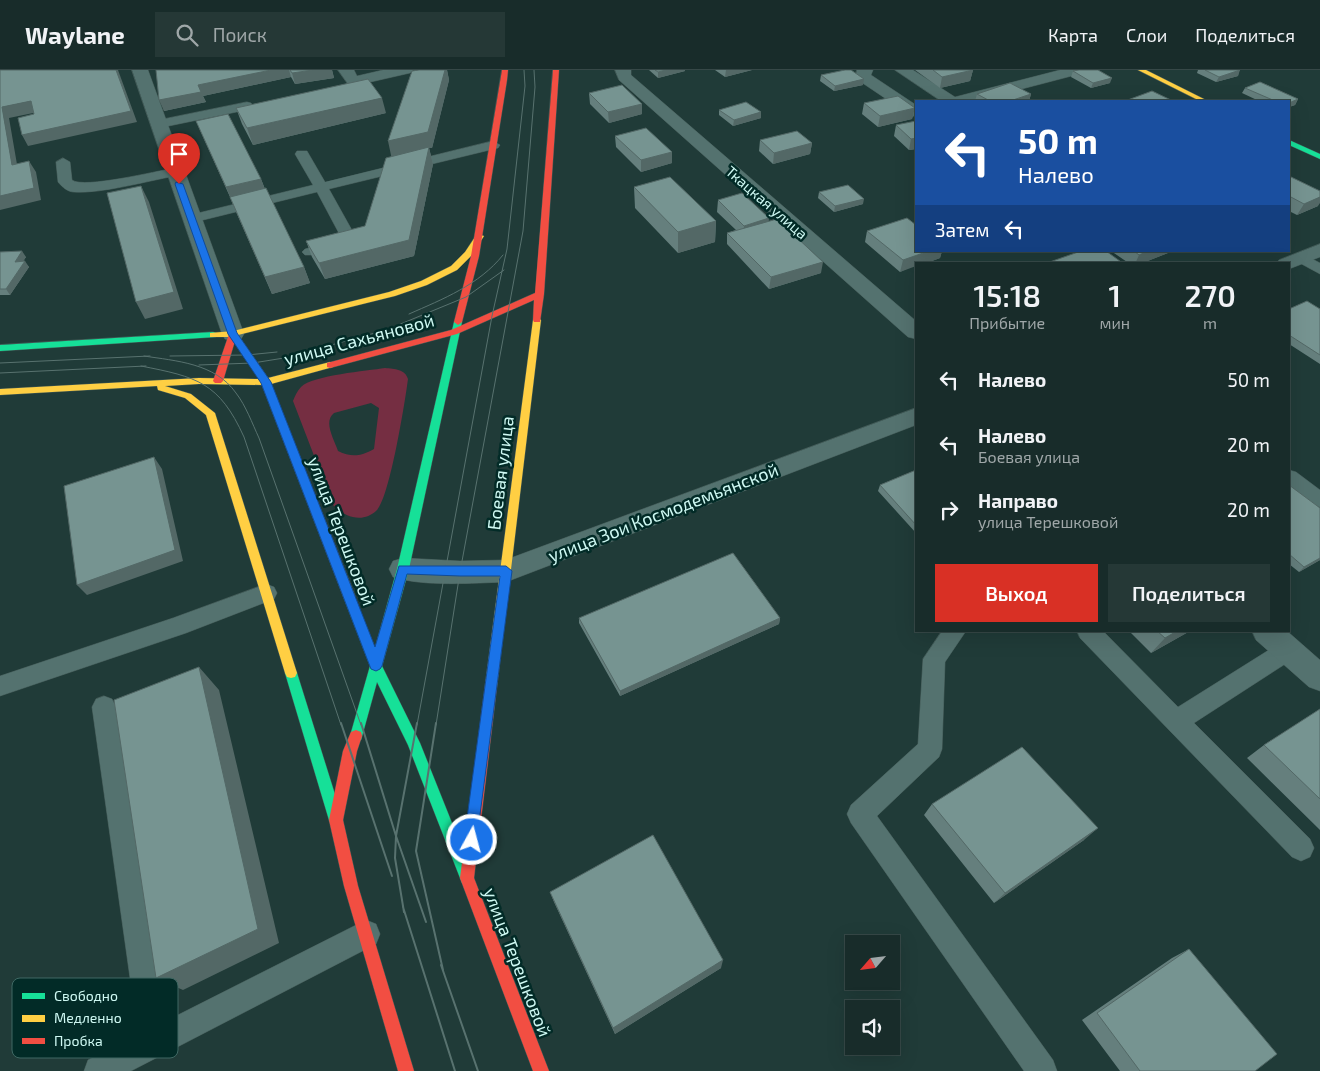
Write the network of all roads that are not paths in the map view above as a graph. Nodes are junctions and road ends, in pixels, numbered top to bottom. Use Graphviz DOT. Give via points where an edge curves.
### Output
graph roads {
  1 [pos="140,70"];
  2 [pos="346,70"];
  3 [pos="405,70"];
  4 [pos="505,70"];
  5 [pos="556,70"];
  6 [pos="623,70"];
  7 [pos="865,70"];
  8 [pos="903,70"];
  9 [pos="1078,70"];
  10 [pos="1140,70"];
  11 [pos="950,100"];
  12 [pos="962,100"];
  13 [pos="1203,100"];
  14 [pos="247,106"];
  15 [pos="915,111"];
  16 [pos="159,124"];
  17 [pos="1290,142"];
  18 [pos="493,145"];
  19 [pos="302,154"];
  20 [pos="1320,157"];
  21 [pos="63,162"];
  22 [pos="175,172"];
  23 [pos="320,187"];
  24 [pos="191,219"];
  25 [pos="480,236"];
  26 [pos="1320,250"];
  27 [pos="310,252"];
  28 [pos="1294,261"];
  29 [pos="1320,269"];
  30 [pos="540,294"];
  31 [pos="915,331"];
  32 [pos="454,332"];
  33 [pos="233,334"];
  34 [pos="0,348"];
  35 [pos="218,382"];
  36 [pos="266,382"];
  37 [pos="148,385"];
  38 [pos="0,392"];
  39 [pos="915,416"];
  40 [pos="1290,478"];
  41 [pos="1320,500"];
  42 [pos="403,569"];
  43 [pos="506,571"];
  44 [pos="266,593"];
  45 [pos="954,632"];
  46 [pos="1089,632"];
  47 [pos="1267,632"];
  48 [pos="1288,650"];
  49 [pos="376,666"];
  50 [pos="1320,678"];
  51 [pos="0,686"];
  52 [pos="104,707"];
  53 [pos="1176,721"];
  54 [pos="336,820"];
  55 [pos="1301,848"];
  56 [pos="466,878"];
  57 [pos="366,934"];
  58 [pos="144,978"];
  59 [pos="178,1031"];
  60 [pos="125,1058"];
  61 [pos="99,1071"];
  62 [pos="406,1071"];
  63 [pos="541,1071"];
  64 [pos="1042,1071"];
  1 -- 16 [label="street"];
  2 -- 3 [label="street" via="353,80"];
  4 -- 18 [label="main road"];
  5 -- 30 [label="main road, Боевая улица"];
  6 -- 31 [label="street, Ткацкая улица" via="624,77"];
  7 -- 15 [label="street" via="863,77"];
  8 -- 11 [label="street"];
  9 -- 12 [label="street"];
  10 -- 13 [label="main road"];
  14 -- 16 [label="lane"];
  16 -- 22 [label="street"];
  17 -- 20 [label="main road"];
  18 -- 23 [label="lane"];
  18 -- 25 [label="main road"];
  19 -- 23 [label="lane"];
  21 -- 22 [label="lane" via="65,182 74,188"];
  22 -- 24 [label="street"];
  23 -- 24 [label="lane"];
  23 -- 27 [label="lane" via="351,241"];
  24 -- 33 [label="street"];
  25 -- 32 [label="main road"];
  25 -- 33 [label="main road, улица Сахьяновой" via="454,268 424,283"];
  26 -- 28 [label="street"];
  28 -- 29 [label="lane"];
  30 -- 32 [label="main road, улица Сахьяновой"];
  30 -- 43 [label="main road, Боевая улица"];
  32 -- 36 [label="main road, улица Сахьяновой"];
  32 -- 42 [label="main road"];
  33 -- 34 [label="main road, улица Сахьяновой"];
  33 -- 35 [label="main road"];
  33 -- 36 [label="main road, улица Терешковой"];
  35 -- 36 [label="main road, улица Сахьяновой"];
  35 -- 37 [label="main road, улица Сахьяновой"];
  36 -- 49 [label="main road, улица Терешковой"];
  37 -- 38 [label="main road, улица Сахьяновой"];
  37 -- 44 [label="main road" via="180,392 210,413"];
  39 -- 43 [label="street, улица Зои Космодемьянской"];
  40 -- 41 [label="lane"];
  42 -- 43 [label="street, улица Зои Космодемьянской"];
  42 -- 49 [label="main road"];
  43 -- 56 [label="main road, Боевая улица"];
  44 -- 51 [label="lane"];
  44 -- 54 [label="main road"];
  45 -- 64 [label="lane" via="934,659 930,749 860,814"];
  46 -- 53 [label="lane"];
  47 -- 48 [label="street"];
  48 -- 50 [label="street"];
  48 -- 53 [label="lane"];
  49 -- 54 [label="main road" via="361,724 350,751"];
  49 -- 56 [label="main road, улица Терешковой" via="414,743"];
  52 -- 58 [label="lane"];
  53 -- 55 [label="lane"];
  54 -- 57 [label="main road"];
  56 -- 63 [label="main road, улица Терешковой"];
  57 -- 59 [label="lane"];
  57 -- 62 [label="main road"];
  60 -- 61 [label="lane"];
}
